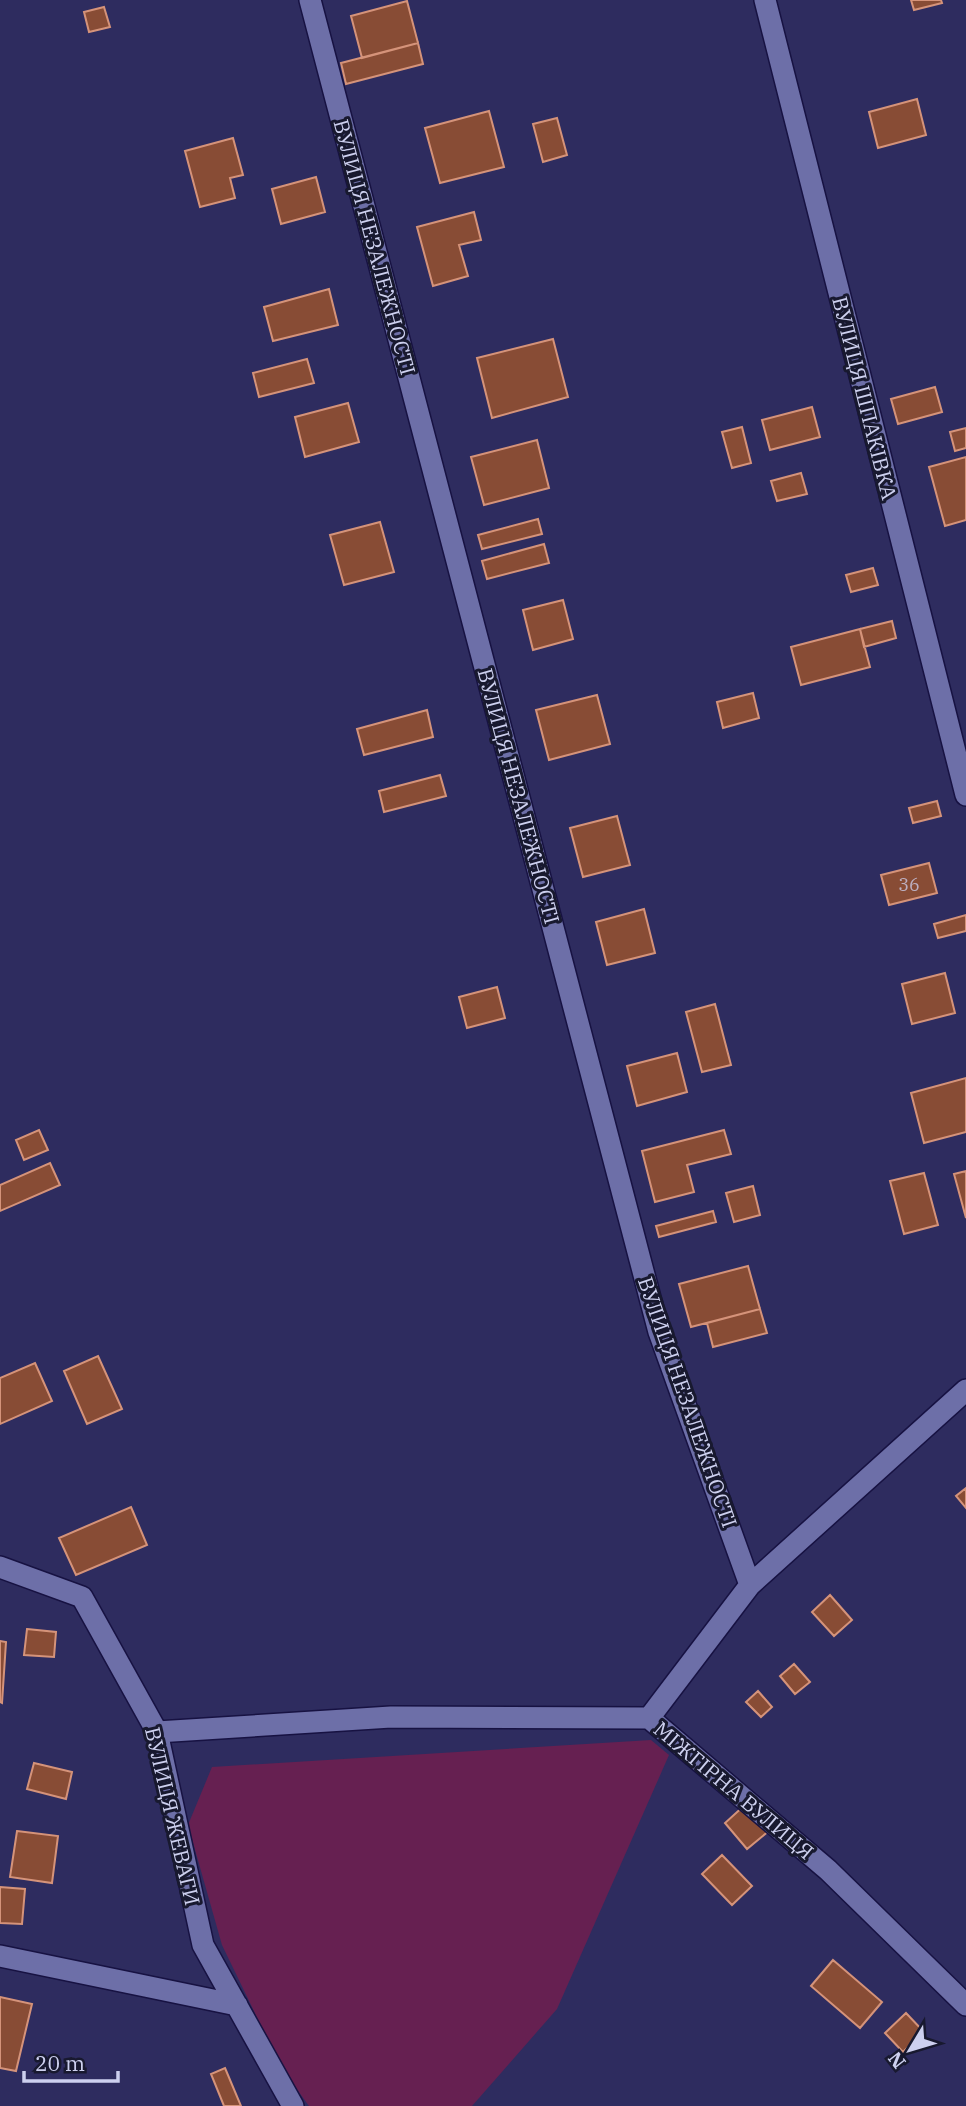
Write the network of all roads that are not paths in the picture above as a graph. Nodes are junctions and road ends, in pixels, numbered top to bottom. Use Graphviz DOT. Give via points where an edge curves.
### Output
graph roads {
  1 [pos="310,0"];
  2 [pos="765,0"];
  3 [pos="966,795"];
  4 [pos="966,1390"];
  5 [pos="0,1567"];
  6 [pos="750,1585"];
  7 [pos="649,1718"];
  8 [pos="157,1732"];
  9 [pos="0,1956"];
  10 [pos="237,2005"];
  11 [pos="966,2005"];
  12 [pos="293,2106"];
  1 -- 6 [label="street, ВУЛИЦЯ НЕЗАЛЕЖНОСТІ" via="659,1332"];
  2 -- 3 [label="street, ВУЛИЦЯ ШПАКІВКА"];
  4 -- 6 [label="street, МІЖГІРНА ВУЛИЦЯ"];
  5 -- 8 [label="street, ВУЛИЦЯ ЖЕВАГИ" via="82,1597"];
  6 -- 7 [label="street, МІЖГІРНА ВУЛИЦЯ"];
  7 -- 8 [label="street" via="391,1717"];
  7 -- 11 [label="street, МІЖГІРНА ВУЛИЦЯ" via="828,1870"];
  8 -- 10 [label="street, ВУЛИЦЯ ЖЕВАГИ" via="203,1945"];
  9 -- 10 [label="street"];
  10 -- 12 [label="street, ВУЛИЦЯ ЖЕВАГИ"];
}
